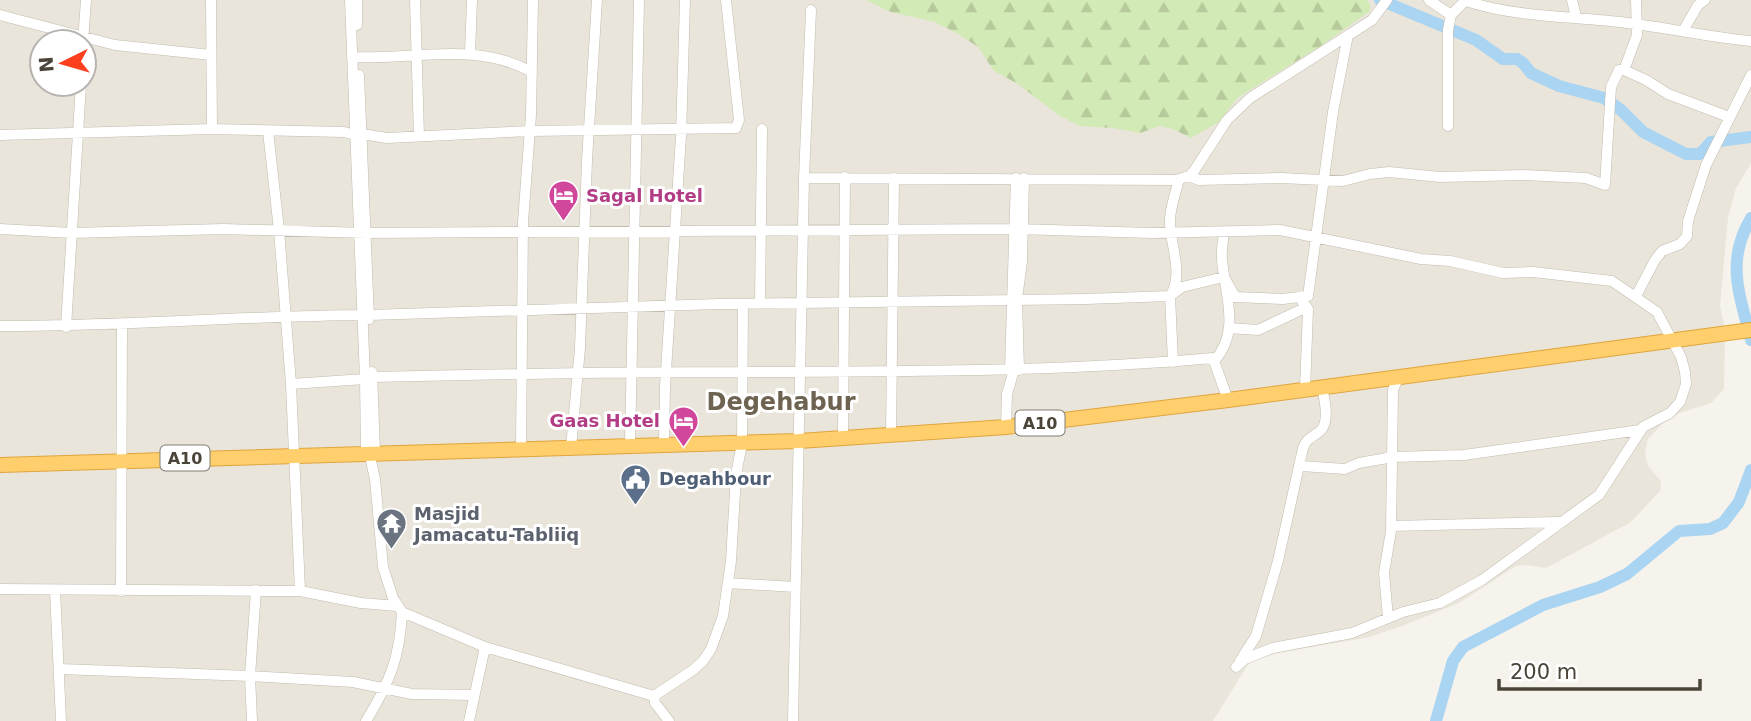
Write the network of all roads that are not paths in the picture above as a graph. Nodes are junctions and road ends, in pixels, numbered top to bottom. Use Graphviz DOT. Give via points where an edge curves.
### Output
graph roads {
  1 [pos="86,0"];
  2 [pos="211,0"];
  3 [pos="350,0"];
  4 [pos="357,0"];
  5 [pos="415,0"];
  6 [pos="472,0"];
  7 [pos="533,0"];
  8 [pos="597,0"];
  9 [pos="639,0"];
  10 [pos="685,0"];
  11 [pos="726,0"];
  12 [pos="1387,0"];
  13 [pos="1429,0"];
  14 [pos="1466,0"];
  15 [pos="1572,0"];
  16 [pos="1636,0"];
  17 [pos="1705,0"];
  18 [pos="811,10"];
  19 [pos="0,15"];
  20 [pos="1451,15"];
  21 [pos="1576,17"];
  22 [pos="1637,24"];
  23 [pos="43,28"];
  24 [pos="84,28"];
  25 [pos="1683,31"];
  26 [pos="1348,35"];
  27 [pos="1751,41"];
  28 [pos="98,42"];
  29 [pos="470,54"];
  30 [pos="211,55"];
  31 [pos="417,55"];
  32 [pos="355,57"];
  33 [pos="1624,70"];
  34 [pos="532,72"];
  35 [pos="1751,75"];
  36 [pos="80,98"];
  37 [pos="1730,117"];
  38 [pos="1448,126"];
  39 [pos="212,129"];
  40 [pos="762,129"];
  41 [pos="589,130"];
  42 [pos="636,130"];
  43 [pos="681,130"];
  44 [pos="268,131"];
  45 [pos="530,131"];
  46 [pos="78,132"];
  47 [pos="358,134"];
  48 [pos="0,135"];
  49 [pos="419,136"];
  50 [pos="804,177"];
  51 [pos="845,177"];
  52 [pos="894,178"];
  53 [pos="1020,178"];
  54 [pos="1184,178"];
  55 [pos="1324,181"];
  56 [pos="0,229"];
  57 [pos="1018,229"];
  58 [pos="279,230"];
  59 [pos="893,230"];
  60 [pos="845,231"];
  61 [pos="523,232"];
  62 [pos="584,232"];
  63 [pos="634,232"];
  64 [pos="676,232"];
  65 [pos="761,232"];
  66 [pos="803,232"];
  67 [pos="1224,232"];
  68 [pos="72,233"];
  69 [pos="362,233"];
  70 [pos="1171,233"];
  71 [pos="1316,238"];
  72 [pos="1224,277"];
  73 [pos="1170,296"];
  74 [pos="1636,296"];
  75 [pos="1015,299"];
  76 [pos="892,302"];
  77 [pos="1303,302"];
  78 [pos="802,303"];
  79 [pos="845,303"];
  80 [pos="743,304"];
  81 [pos="760,304"];
  82 [pos="671,306"];
  83 [pos="633,307"];
  84 [pos="582,308"];
  85 [pos="521,310"];
  86 [pos="366,315"];
  87 [pos="286,316"];
  88 [pos="122,324"];
  89 [pos="0,326"];
  90 [pos="66,327"];
  91 [pos="1229,328"];
  92 [pos="1751,330"];
  93 [pos="1672,341"];
  94 [pos="1214,361"];
  95 [pos="1173,362"];
  96 [pos="1015,370"];
  97 [pos="801,371"];
  98 [pos="844,371"];
  99 [pos="891,371"];
  100 [pos="578,372"];
  101 [pos="631,372"];
  102 [pos="666,372"];
  103 [pos="743,372"];
  104 [pos="520,373"];
  105 [pos="1399,376"];
  106 [pos="369,378"];
  107 [pos="291,384"];
  108 [pos="1322,386"];
  109 [pos="1305,389"];
  110 [pos="1228,400"];
  111 [pos="1006,427"];
  112 [pos="1640,430"];
  113 [pos="891,435"];
  114 [pos="844,438"];
  115 [pos="799,441"];
  116 [pos="742,443"];
  117 [pos="664,445"];
  118 [pos="630,446"];
  119 [pos="571,448"];
  120 [pos="521,449"];
  121 [pos="370,452"];
  122 [pos="294,456"];
  123 [pos="1393,457"];
  124 [pos="120,460"];
  125 [pos="0,465"];
  126 [pos="1301,466"];
  127 [pos="1559,522"];
  128 [pos="1391,526"];
  129 [pos="727,583"];
  130 [pos="795,587"];
  131 [pos="0,589"];
  132 [pos="55,590"];
  133 [pos="256,590"];
  134 [pos="121,591"];
  135 [pos="300,591"];
  136 [pos="399,609"];
  137 [pos="1388,618"];
  138 [pos="485,647"];
  139 [pos="60,669"];
  140 [pos="250,676"];
  141 [pos="384,688"];
  142 [pos="474,695"];
  143 [pos="654,696"];
  144 [pos="61,721"];
  145 [pos="252,721"];
  146 [pos="366,721"];
  147 [pos="469,721"];
  148 [pos="668,721"];
  149 [pos="793,721"];
  1 -- 24 [label="street"];
  2 -- 30 [label="street"];
  3 -- 32 [label="street"];
  4 -- 32 [label="street"];
  5 -- 31 [label="street"];
  6 -- 29 [label="street"];
  7 -- 34 [label="street"];
  8 -- 41 [label="street"];
  9 -- 42 [label="street"];
  10 -- 43 [label="street"];
  11 -- 43 [label="street" via="738,125"];
  12 -- 26 [label="street" via="1372,20"];
  13 -- 20 [label="street"];
  14 -- 20 [label="street"];
  14 -- 21 [label="street" via="1515,12"];
  15 -- 21 [label="street"];
  16 -- 22 [label="street"];
  17 -- 25 [label="street"];
  18 -- 50 [label="street"];
  19 -- 23 [label="street"];
  20 -- 38 [label="street"];
  21 -- 22 [label="street"];
  22 -- 25 [label="street"];
  22 -- 33 [label="street"];
  25 -- 27 [label="street"];
  26 -- 54 [label="street" via="1241,106 1194,172"];
  26 -- 55 [label="street"];
  28 -- 30 [label="street"];
  29 -- 31 [label="street"];
  29 -- 34 [label="street"];
  30 -- 39 [label="street"];
  31 -- 32 [label="street"];
  31 -- 49 [label="street"];
  32 -- 47 [label="street"];
  33 -- 37 [label="street" via="1668,94"];
  33 -- 55 [label="street" via="1619,70 1611,87 1605,186 1586,178 1389,172"];
  34 -- 45 [label="street"];
  35 -- 37 [label="street"];
  36 -- 46 [label="street"];
  37 -- 74 [label="street" via="1699,186 1687,236 1654,260"];
  39 -- 44 [label="street"];
  39 -- 46 [label="street"];
  40 -- 65 [label="street"];
  41 -- 42 [label="street"];
  41 -- 45 [label="street"];
  41 -- 62 [label="street"];
  42 -- 43 [label="street"];
  42 -- 63 [label="street"];
  43 -- 64 [label="street"];
  44 -- 47 [label="street"];
  44 -- 58 [label="street"];
  45 -- 49 [label="street"];
  45 -- 61 [label="street"];
  46 -- 48 [label="street"];
  46 -- 68 [label="street"];
  47 -- 49 [label="street"];
  47 -- 69 [label="street"];
  50 -- 51 [label="street"];
  50 -- 66 [label="street"];
  51 -- 52 [label="street"];
  51 -- 60 [label="street"];
  52 -- 53 [label="street"];
  52 -- 59 [label="street"];
  53 -- 54 [label="street"];
  53 -- 57 [label="street"];
  54 -- 55 [label="street"];
  54 -- 70 [label="street" via="1170,217"];
  55 -- 71 [label="street"];
  56 -- 68 [label="street"];
  57 -- 59 [label="street"];
  57 -- 70 [label="street"];
  57 -- 75 [label="street"];
  58 -- 68 [label="street"];
  58 -- 69 [label="street"];
  58 -- 87 [label="street"];
  59 -- 60 [label="street"];
  59 -- 76 [label="street"];
  60 -- 66 [label="street"];
  60 -- 79 [label="street"];
  61 -- 62 [label="street"];
  61 -- 69 [label="street"];
  61 -- 85 [label="street"];
  62 -- 63 [label="street"];
  62 -- 84 [label="street"];
  63 -- 64 [label="street"];
  63 -- 83 [label="street"];
  64 -- 65 [label="street"];
  64 -- 82 [label="street"];
  65 -- 66 [label="street"];
  65 -- 81 [label="street"];
  66 -- 78 [label="street"];
  67 -- 70 [label="street"];
  67 -- 71 [label="street" via="1280,230"];
  67 -- 72 [label="street"];
  68 -- 90 [label="street"];
  69 -- 86 [label="street"];
  70 -- 73 [label="street" via="1175,288"];
  71 -- 74 [label="street" via="1503,273 1612,281"];
  71 -- 77 [label="street" via="1308,296"];
  72 -- 73 [label="street" via="1182,287"];
  72 -- 77 [label="street" via="1235,297"];
  72 -- 91 [label="street"];
  73 -- 75 [label="street"];
  73 -- 95 [label="street"];
  74 -- 93 [label="street" via="1657,312"];
  75 -- 76 [label="street"];
  75 -- 96 [label="street"];
  76 -- 79 [label="street"];
  76 -- 99 [label="street"];
  77 -- 91 [label="street" via="1258,330"];
  77 -- 109 [label="street" via="1308,348"];
  78 -- 79 [label="street"];
  78 -- 81 [label="street"];
  78 -- 97 [label="street"];
  79 -- 98 [label="street"];
  80 -- 81 [label="street"];
  80 -- 82 [label="street"];
  80 -- 103 [label="street"];
  82 -- 83 [label="street"];
  82 -- 102 [label="street"];
  83 -- 84 [label="street"];
  83 -- 101 [label="street"];
  84 -- 85 [label="street"];
  84 -- 100 [label="street"];
  85 -- 86 [label="street"];
  85 -- 104 [label="street"];
  86 -- 87 [label="street"];
  86 -- 106 [label="street"];
  87 -- 88 [label="street"];
  87 -- 107 [label="street"];
  88 -- 90 [label="street"];
  88 -- 124 [label="street"];
  89 -- 90 [label="street"];
  91 -- 94 [label="street" via="1223,352"];
  92 -- 93 [label="highway, A10"];
  93 -- 105 [label="highway, A10"];
  93 -- 112 [label="street" via="1685,372 1684,395 1670,413"];
  94 -- 95 [label="street"];
  94 -- 110 [label="street"];
  95 -- 96 [label="street"];
  96 -- 99 [label="street"];
  96 -- 111 [label="street" via="1007,394"];
  97 -- 98 [label="street"];
  97 -- 103 [label="street"];
  97 -- 115 [label="street"];
  98 -- 99 [label="street"];
  98 -- 114 [label="street"];
  99 -- 113 [label="street"];
  100 -- 101 [label="street"];
  100 -- 104 [label="street"];
  100 -- 119 [label="street"];
  101 -- 102 [label="street"];
  101 -- 118 [label="street"];
  102 -- 103 [label="street"];
  102 -- 117 [label="street"];
  103 -- 116 [label="street"];
  104 -- 106 [label="street"];
  104 -- 120 [label="street"];
  105 -- 108 [label="highway, A10"];
  105 -- 123 [label="street" via="1393,390"];
  106 -- 107 [label="street"];
  106 -- 121 [label="street"];
  107 -- 122 [label="street"];
  108 -- 109 [label="highway, A10"];
  108 -- 126 [label="street" via="1323,428 1307,439"];
  109 -- 110 [label="highway, A10"];
  110 -- 111 [label="highway, A10"];
  111 -- 113 [label="highway, A10"];
  112 -- 123 [label="street" via="1464,455"];
  112 -- 127 [label="street" via="1599,495"];
  113 -- 114 [label="highway, A10"];
  114 -- 115 [label="highway, A10"];
  115 -- 116 [label="highway, A10"];
  115 -- 130 [label="street"];
  116 -- 117 [label="highway, A10"];
  116 -- 129 [label="street"];
  117 -- 118 [label="highway, A10"];
  118 -- 119 [label="highway, A10"];
  119 -- 120 [label="highway, A10"];
  120 -- 121 [label="highway, A10"];
  121 -- 122 [label="highway, A10"];
  121 -- 136 [label="street" via="381,559"];
  122 -- 124 [label="highway, A10"];
  122 -- 135 [label="street"];
  123 -- 126 [label="street" via="1345,469"];
  123 -- 128 [label="street"];
  124 -- 125 [label="highway, A10"];
  124 -- 134 [label="street"];
  126 -- 137 [label="street" via="1256,636 1236,667 1273,648 1352,633"];
  127 -- 128 [label="street"];
  127 -- 137 [label="street" via="1466,589 1440,603"];
  128 -- 137 [label="street" via="1384,573"];
  129 -- 130 [label="street"];
  129 -- 143 [label="street" via="723,616 711,649 693,670"];
  130 -- 149 [label="street"];
  131 -- 132 [label="street"];
  132 -- 134 [label="street"];
  132 -- 139 [label="street"];
  133 -- 134 [label="street"];
  133 -- 135 [label="street"];
  133 -- 140 [label="street"];
  135 -- 136 [label="street"];
  136 -- 138 [label="street"];
  136 -- 141 [label="street" via="396,663"];
  138 -- 142 [label="street"];
  138 -- 143 [label="street"];
  139 -- 140 [label="street"];
  139 -- 144 [label="street"];
  140 -- 141 [label="street"];
  140 -- 145 [label="street"];
  141 -- 142 [label="street" via="412,694"];
  141 -- 146 [label="street"];
  142 -- 147 [label="street"];
  143 -- 148 [label="street"];
}
